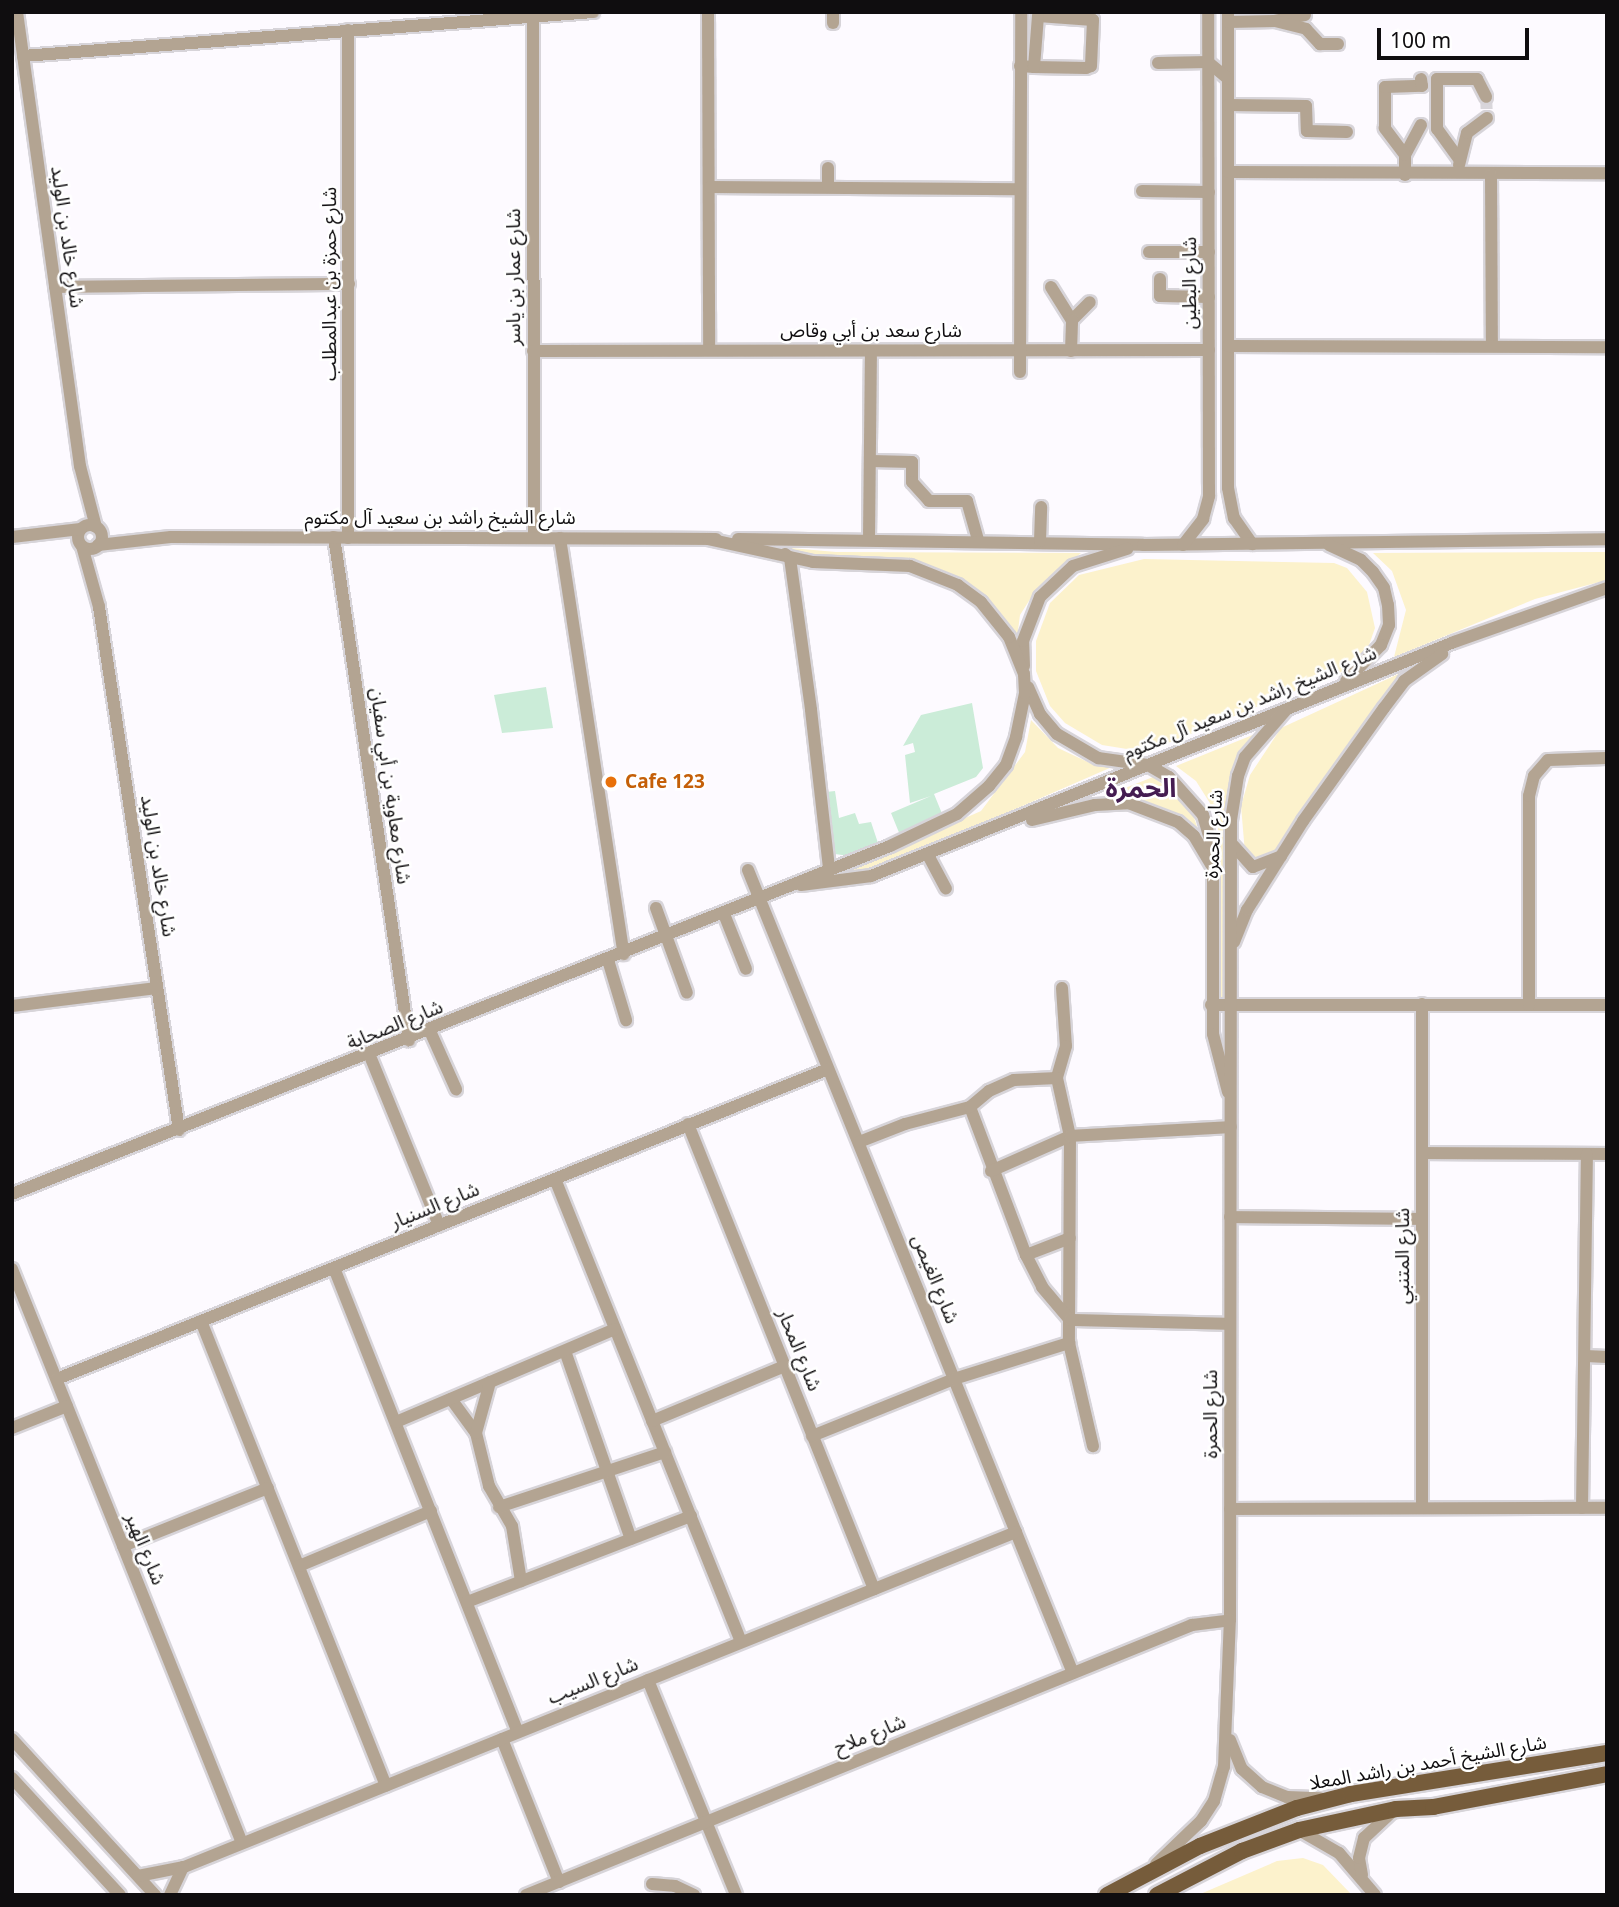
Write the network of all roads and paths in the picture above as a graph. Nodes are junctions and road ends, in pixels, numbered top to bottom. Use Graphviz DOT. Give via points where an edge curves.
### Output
graph roads {
  1 [pos="17,12"];
  2 [pos="593,12"];
  3 [pos="708,12"];
  4 [pos="1021,12"];
  5 [pos="1208,12"];
  6 [pos="1307,13"];
  7 [pos="1066,14"];
  8 [pos="533,17"];
  9 [pos="1228,17"];
  10 [pos="1275,21"];
  11 [pos="348,30"];
  12 [pos="1306,30"];
  13 [pos="1338,44"];
  14 [pos="23,56"];
  15 [pos="1208,62"];
  16 [pos="1158,63"];
  17 [pos="1027,67"];
  18 [pos="19,71"];
  19 [pos="1228,79"];
  20 [pos="1421,79"];
  21 [pos="1486,97"];
  22 [pos="1228,105"];
  23 [pos="1487,118"];
  24 [pos="1421,125"];
  25 [pos="1347,132"];
  26 [pos="1405,155"];
  27 [pos="1459,159"];
  28 [pos="828,168"];
  29 [pos="1228,172"];
  30 [pos="1607,173"];
  31 [pos="1405,175"];
  32 [pos="1460,175"];
  33 [pos="1491,175"];
  34 [pos="710,187"];
  35 [pos="828,187"];
  36 [pos="1020,189"];
  37 [pos="1142,191"];
  38 [pos="1209,192"];
  39 [pos="1149,252"];
  40 [pos="1209,252"];
  41 [pos="1160,279"];
  42 [pos="349,284"];
  43 [pos="55,287"];
  44 [pos="1047,287"];
  45 [pos="1209,297"];
  46 [pos="1090,302"];
  47 [pos="1072,320"];
  48 [pos="1228,346"];
  49 [pos="1492,346"];
  50 [pos="1607,347"];
  51 [pos="709,348"];
  52 [pos="1209,350"];
  53 [pos="533,351"];
  54 [pos="871,351"];
  55 [pos="1021,351"];
  56 [pos="1071,351"];
  57 [pos="1020,372"];
  58 [pos="871,461"];
  59 [pos="80,466"];
  60 [pos="1041,507"];
  61 [pos="97,528"];
  62 [pos="82,529"];
  63 [pos="171,537"];
  64 [pos="12,538"];
  65 [pos="341,538"];
  66 [pos="534,538"];
  67 [pos="560,538"];
  68 [pos="791,538"];
  69 [pos="869,538"];
  70 [pos="708,539"];
  71 [pos="1607,539"];
  72 [pos="978,540"];
  73 [pos="1041,541"];
  74 [pos="1324,543"];
  75 [pos="1252,544"];
  76 [pos="98,545"];
  77 [pos="1143,545"];
  78 [pos="1183,545"];
  79 [pos="82,546"];
  80 [pos="790,558"];
  81 [pos="1607,588"];
  82 [pos="99,607"];
  83 [pos="1481,632"];
  84 [pos="1024,674"];
  85 [pos="1328,693"];
  86 [pos="1286,710"];
  87 [pos="1607,758"];
  88 [pos="1148,765"];
  89 [pos="994,828"];
  90 [pos="1231,841"];
  91 [pos="1284,854"];
  92 [pos="928,855"];
  93 [pos="829,869"];
  94 [pos="748,870"];
  95 [pos="1213,870"];
  96 [pos="790,886"];
  97 [pos="946,889"];
  98 [pos="760,899"];
  99 [pos="656,908"];
  100 [pos="724,914"];
  101 [pos="666,937"];
  102 [pos="624,954"];
  103 [pos="1230,956"];
  104 [pos="608,960"];
  105 [pos="746,969"];
  106 [pos="157,988"];
  107 [pos="1062,988"];
  108 [pos="687,993"];
  109 [pos="1231,1004"];
  110 [pos="1422,1004"];
  111 [pos="1211,1005"];
  112 [pos="1529,1005"];
  113 [pos="1607,1005"];
  114 [pos="12,1006"];
  115 [pos="626,1020"];
  116 [pos="430,1031"];
  117 [pos="408,1040"];
  118 [pos="370,1056"];
  119 [pos="828,1069"];
  120 [pos="1057,1078"];
  121 [pos="456,1089"];
  122 [pos="1231,1102"];
  123 [pos="970,1107"];
  124 [pos="688,1124"];
  125 [pos="1231,1127"];
  126 [pos="179,1130"];
  127 [pos="1070,1136"];
  128 [pos="859,1142"];
  129 [pos="1422,1153"];
  130 [pos="1587,1154"];
  131 [pos="1607,1154"];
  132 [pos="991,1171"];
  133 [pos="555,1179"];
  134 [pos="12,1194"];
  135 [pos="1230,1217"];
  136 [pos="1422,1219"];
  137 [pos="439,1225"];
  138 [pos="1070,1238"];
  139 [pos="1026,1255"];
  140 [pos="334,1268"];
  141 [pos="12,1269"];
  142 [pos="1070,1320"];
  143 [pos="201,1321"];
  144 [pos="1230,1324"];
  145 [pos="615,1329"];
  146 [pos="1069,1343"];
  147 [pos="565,1351"];
  148 [pos="1586,1356"];
  149 [pos="1607,1357"];
  150 [pos="785,1366"];
  151 [pos="57,1379"];
  152 [pos="954,1379"];
  153 [pos="490,1382"];
  154 [pos="451,1399"];
  155 [pos="68,1406"];
  156 [pos="652,1421"];
  157 [pos="396,1422"];
  158 [pos="12,1428"];
  159 [pos="476,1433"];
  160 [pos="812,1436"];
  161 [pos="1093,1446"];
  162 [pos="665,1452"];
  163 [pos="607,1469"];
  164 [pos="268,1488"];
  165 [pos="499,1507"];
  166 [pos="1422,1508"];
  167 [pos="1582,1508"];
  168 [pos="1607,1508"];
  169 [pos="1230,1509"];
  170 [pos="431,1511"];
  171 [pos="691,1516"];
  172 [pos="1016,1532"];
  173 [pos="631,1539"];
  174 [pos="123,1546"];
  175 [pos="299,1566"];
  176 [pos="522,1581"];
  177 [pos="874,1589"];
  178 [pos="467,1602"];
  179 [pos="1230,1620"];
  180 [pos="741,1642"];
  181 [pos="1073,1673"];
  182 [pos="648,1680"];
  183 [pos="1227,1726"];
  184 [pos="518,1732"];
  185 [pos="502,1739"];
  186 [pos="12,1740"];
  187 [pos="1607,1753"];
  188 [pos="1607,1774"];
  189 [pos="13,1780"];
  190 [pos="386,1786"];
  191 [pos="1333,1798"];
  192 [pos="1396,1809"];
  193 [pos="707,1821"];
  194 [pos="1299,1830"];
  195 [pos="242,1843"];
  196 [pos="184,1867"];
  197 [pos="1149,1871"];
  198 [pos="138,1876"];
  199 [pos="1364,1878"];
  200 [pos="559,1882"];
  201 [pos="652,1885"];
  202 [pos="120,1895"];
  203 [pos="155,1895"];
  204 [pos="170,1895"];
  205 [pos="526,1895"];
  206 [pos="694,1895"];
  207 [pos="736,1895"];
  208 [pos="1107,1895"];
  209 [pos="1157,1895"];
  210 [pos="1375,1895"];
  1 -- 14 [label="street, شارع خالد بن الوليد"];
  2 -- 8 [label="street"];
  3 -- 34 [label="street"];
  4 -- 17 [label="street"];
  5 -- 15 [label="street, شارع البطين"];
  6 -- 10 [label="street"];
  6 -- 12 [label="street"];
  7 -- 17 [label="street" via="1034,19"];
  7 -- 17 [label="street" via="1093,20 1091,66"];
  8 -- 11 [label="street"];
  8 -- 53 [label="street, شارع عمار بن ياسر"];
  9 -- 10 [label="street"];
  9 -- 19 [label="street, شارع البطين"];
  10 -- 12 [label="street"];
  11 -- 14 [label="street"];
  11 -- 42 [label="street, شارع حمزة بن عبدالمطلب"];
  12 -- 13 [label="street" via="1320,44"];
  14 -- 18 [label="street, شارع خالد بن الوليد"];
  15 -- 16 [label="street"];
  15 -- 19 [label="street"];
  15 -- 38 [label="street, شارع البطين"];
  17 -- 36 [label="street"];
  18 -- 43 [label="street, شارع خالد بن الوليد"];
  19 -- 22 [label="street, شارع البطين"];
  20 -- 26 [label="street" via="1422,86 1385,87 1385,128"];
  21 -- 27 [label="street" via="1477,79 1437,79 1437,129"];
  22 -- 25 [label="street" via="1306,106 1307,131"];
  22 -- 29 [label="street, شارع البطين"];
  23 -- 27 [label="street" via="1467,133"];
  24 -- 26 [label="street"];
  26 -- 31 [label="street"];
  27 -- 32 [label="street"];
  28 -- 35 [label="street"];
  29 -- 31 [label="street"];
  29 -- 48 [label="street, شارع البطين"];
  30 -- 33 [label="street"];
  31 -- 32 [label="street"];
  32 -- 33 [label="street"];
  33 -- 49 [label="street"];
  34 -- 35 [label="street"];
  34 -- 51 [label="street"];
  35 -- 36 [label="street"];
  36 -- 55 [label="street"];
  37 -- 38 [label="street"];
  38 -- 40 [label="street, شارع البطين"];
  39 -- 40 [label="street"];
  40 -- 45 [label="street, شارع البطين"];
  41 -- 45 [label="street" via="1160,296"];
  42 -- 43 [label="street"];
  42 -- 65 [label="street, شارع حمزة بن عبدالمطلب"];
  43 -- 59 [label="street, شارع خالد بن الوليد"];
  44 -- 47 [label="street"];
  45 -- 52 [label="street, شارع البطين"];
  46 -- 47 [label="street"];
  47 -- 56 [label="street"];
  48 -- 49 [label="street"];
  48 -- 75 [label="street, شارع البطين" via="1229,498 1239,528"];
  49 -- 50 [label="street"];
  51 -- 53 [label="street, شارع سعد بن أبي وقاص"];
  51 -- 54 [label="street, شارع سعد بن أبي وقاص"];
  52 -- 56 [label="street, شارع سعد بن أبي وقاص"];
  52 -- 78 [label="street, شارع البطين" via="1209,496 1203,519"];
  53 -- 66 [label="street, شارع عمار بن ياسر"];
  54 -- 55 [label="street, شارع سعد بن أبي وقاص"];
  54 -- 58 [label="street"];
  55 -- 56 [label="street, شارع سعد بن أبي وقاص"];
  55 -- 57 [label="street"];
  58 -- 69 [label="street"];
  58 -- 72 [label="street" via="912,462 912,482 929,501 967,500"];
  59 -- 61 [label="street, شارع خالد بن الوليد"];
  59 -- 62 [label="street, شارع خالد بن الوليد"];
  60 -- 73 [label="street"];
  61 -- 62 [label="street, شارع الشيخ راشد بن سعيد آل مكتوم"];
  61 -- 63 [label="street, شارع الشيخ راشد بن سعيد آل مكتوم"];
  61 -- 76 [label="street, شارع خالد بن الوليد"];
  62 -- 64 [label="street"];
  62 -- 79 [label="street, شارع خالد بن الوليد"];
  63 -- 65 [label="street, شارع الشيخ راشد بن سعيد آل مكتوم"];
  63 -- 76 [label="street, شارع الشيخ راشد بن سعيد آل مكتوم"];
  64 -- 79 [label="street"];
  65 -- 66 [label="street, شارع الشيخ راشد بن سعيد آل مكتوم"];
  65 -- 117 [label="street, شارع معاوية بن أبي سفيان"];
  66 -- 67 [label="street, شارع الشيخ راشد بن سعيد آل مكتوم"];
  67 -- 70 [label="street, شارع الشيخ راشد بن سعيد آل مكتوم"];
  67 -- 102 [label="street"];
  68 -- 69 [label="street, شارع الشيخ راشد بن سعيد آل مكتوم"];
  68 -- 70 [label="street, شارع الشيخ راشد بن سعيد آل مكتوم"];
  68 -- 80 [label="street" via="782,548"];
  69 -- 72 [label="street, شارع الشيخ راشد بن سعيد آل مكتوم"];
  70 -- 80 [label="street, شارع الشيخ راشد بن سعيد آل مكتوم"];
  71 -- 74 [label="street, شارع الشيخ راشد بن سعيد آل مكتوم"];
  72 -- 73 [label="street, شارع الشيخ راشد بن سعيد آل مكتوم"];
  73 -- 77 [label="street, شارع الشيخ راشد بن سعيد آل مكتوم"];
  74 -- 75 [label="street, شارع الشيخ راشد بن سعيد آل مكتوم"];
  74 -- 85 [label="street" via="1361,560 1384,588 1389,625 1381,645 1356,674"];
  75 -- 78 [label="street, شارع الشيخ راشد بن سعيد آل مكتوم"];
  76 -- 79 [label="street, شارع الشيخ راشد بن سعيد آل مكتوم"];
  76 -- 82 [label="street, شارع خالد بن الوليد"];
  77 -- 78 [label="street, شارع الشيخ راشد بن سعيد آل مكتوم"];
  77 -- 84 [label="street" via="1097,556 1056,579 1029,618 1023,641"];
  79 -- 82 [label="street, شارع خالد بن الوليد"];
  80 -- 84 [label="street, شارع الشيخ راشد بن سعيد آل مكتوم" via="910,566 958,585 997,619"];
  80 -- 93 [label="street"];
  81 -- 83 [label="street, شارع الشيخ راشد بن سعيد آل مكتوم"];
  82 -- 106 [label="street, شارع خالد بن الوليد"];
  83 -- 85 [label="street, شارع الشيخ راشد بن سعيد آل مكتوم"];
  83 -- 91 [label="street" via="1404,681"];
  84 -- 88 [label="street" via="1040,714 1057,734 1098,758"];
  84 -- 93 [label="street, شارع الشيخ راشد بن سعيد آل مكتوم" via="1025,705 1006,765 974,802 937,825"];
  85 -- 86 [label="street, شارع الشيخ راشد بن سعيد آل مكتوم"];
  86 -- 88 [label="street, شارع الشيخ راشد بن سعيد آل مكتوم"];
  86 -- 90 [label="street, شارع الحمرة" via="1256,741 1241,766 1232,800"];
  87 -- 112 [label="street" via="1548,760 1539,766 1529,796"];
  88 -- 89 [label="street, شارع الشيخ راشد بن سعيد آل مكتوم"];
  88 -- 95 [label="street, شارع الحمرة" via="1169,777 1203,815"];
  89 -- 92 [label="street, شارع الشيخ راشد بن سعيد آل مكتوم"];
  89 -- 95 [label="street" via="1095,805 1128,803 1178,822 1195,836"];
  90 -- 91 [label="street" via="1253,867"];
  90 -- 103 [label="street, شارع الحمرة"];
  91 -- 103 [label="street" via="1247,910"];
  92 -- 96 [label="street, شارع الشيخ راشد بن سعيد آل مكتوم" via="872,876"];
  92 -- 97 [label="street"];
  93 -- 96 [label="street, شارع الشيخ راشد بن سعيد آل مكتوم"];
  94 -- 98 [label="street, شارع الغيص"];
  95 -- 111 [label="street, شارع الحمرة"];
  96 -- 98 [label="street, شارع الصحابة"];
  98 -- 100 [label="street, شارع الصحابة"];
  98 -- 119 [label="street, شارع الغيص"];
  99 -- 101 [label="street"];
  100 -- 101 [label="street, شارع الصحابة"];
  100 -- 105 [label="street"];
  101 -- 102 [label="street, شارع الصحابة"];
  101 -- 108 [label="street"];
  102 -- 104 [label="street, شارع الصحابة"];
  103 -- 109 [label="street, شارع الحمرة"];
  104 -- 115 [label="street"];
  104 -- 116 [label="street, شارع الصحابة"];
  106 -- 114 [label="street"];
  106 -- 126 [label="street, شارع خالد بن الوليد"];
  107 -- 120 [label="street" via="1066,1046"];
  109 -- 110 [label="street"];
  109 -- 111 [label="street"];
  109 -- 122 [label="street, شارع الحمرة"];
  110 -- 112 [label="street"];
  110 -- 129 [label="street, شارع المتنبي"];
  111 -- 122 [label="street, شارع الحمرة" via="1215,1048"];
  112 -- 113 [label="street"];
  116 -- 117 [label="street, شارع الصحابة"];
  116 -- 121 [label="street"];
  117 -- 118 [label="street, شارع الصحابة"];
  118 -- 126 [label="street, شارع الصحابة"];
  118 -- 137 [label="street"];
  119 -- 124 [label="street, شارع السنيار"];
  119 -- 128 [label="street, شارع الغيص"];
  120 -- 123 [label="street" via="1014,1080 989,1091"];
  120 -- 127 [label="street"];
  122 -- 125 [label="street, شارع الحمرة"];
  123 -- 128 [label="street" via="918,1119"];
  123 -- 132 [label="street"];
  124 -- 133 [label="street, شارع السنيار"];
  124 -- 150 [label="street, شارع المحار"];
  125 -- 127 [label="street"];
  125 -- 135 [label="street, شارع الحمرة"];
  126 -- 134 [label="street, شارع الصحابة"];
  127 -- 132 [label="street"];
  127 -- 138 [label="street"];
  128 -- 152 [label="street, شارع الغيص"];
  129 -- 130 [label="street"];
  129 -- 136 [label="street, شارع المتنبي"];
  130 -- 131 [label="street"];
  130 -- 148 [label="street"];
  132 -- 139 [label="street"];
  133 -- 137 [label="street, شارع السنيار"];
  133 -- 145 [label="street"];
  135 -- 136 [label="street"];
  135 -- 144 [label="street, شارع الحمرة"];
  136 -- 166 [label="street, شارع المتنبي"];
  137 -- 140 [label="street, شارع السنيار"];
  138 -- 139 [label="street"];
  138 -- 142 [label="street"];
  139 -- 142 [label="street" via="1042,1287"];
  140 -- 143 [label="street, شارع السنيار"];
  140 -- 157 [label="street"];
  141 -- 151 [label="street, شارع الهير"];
  142 -- 144 [label="street"];
  142 -- 146 [label="street"];
  143 -- 151 [label="street, شارع السنيار"];
  143 -- 164 [label="street"];
  144 -- 169 [label="street, شارع الحمرة"];
  145 -- 147 [label="street"];
  145 -- 156 [label="street"];
  146 -- 152 [label="street"];
  146 -- 161 [label="street"];
  147 -- 153 [label="street"];
  147 -- 163 [label="street"];
  148 -- 149 [label="street"];
  148 -- 167 [label="street"];
  150 -- 156 [label="street"];
  150 -- 160 [label="street, شارع المحار"];
  151 -- 155 [label="street, شارع الهير"];
  152 -- 160 [label="street"];
  152 -- 172 [label="street, شارع الغيص"];
  153 -- 154 [label="street"];
  153 -- 159 [label="street"];
  154 -- 157 [label="street"];
  154 -- 159 [label="street"];
  155 -- 158 [label="street"];
  155 -- 174 [label="street, شارع الهير"];
  156 -- 162 [label="street"];
  157 -- 170 [label="street"];
  159 -- 165 [label="street"];
  160 -- 177 [label="street, شارع المحار"];
  162 -- 163 [label="street"];
  162 -- 171 [label="street"];
  163 -- 165 [label="street"];
  163 -- 173 [label="street"];
  164 -- 174 [label="street"];
  164 -- 175 [label="street"];
  165 -- 176 [label="street" via="512,1526"];
  166 -- 167 [label="street"];
  166 -- 169 [label="street"];
  167 -- 168 [label="street"];
  169 -- 179 [label="street, شارع الحمرة"];
  170 -- 175 [label="street"];
  170 -- 178 [label="street"];
  171 -- 173 [label="street"];
  171 -- 180 [label="street"];
  172 -- 177 [label="street, شارع السيب"];
  172 -- 181 [label="street, شارع الغيص"];
  173 -- 176 [label="street"];
  174 -- 195 [label="street, شارع الهير"];
  175 -- 190 [label="street"];
  176 -- 178 [label="street"];
  177 -- 180 [label="street, شارع السيب"];
  178 -- 184 [label="street"];
  179 -- 181 [label="street, شارع ملاح" via="1199,1622"];
  179 -- 183 [label="street, شارع الحمرة"];
  180 -- 182 [label="street, شارع السيب"];
  181 -- 193 [label="street, شارع ملاح"];
  182 -- 184 [label="street, شارع السيب"];
  182 -- 193 [label="street"];
  183 -- 191 [label="street, شارع الحمرة" via="1237,1761 1262,1787 1287,1797"];
  183 -- 197 [label="street, شارع الحمرة" via="1224,1767 1214,1801 1194,1830"];
  184 -- 185 [label="street, شارع السيب"];
  185 -- 190 [label="street, شارع السيب"];
  185 -- 200 [label="street"];
  186 -- 198 [label="street"];
  187 -- 191 [label="main road, شارع الشيخ أحمد بن راشد المعلا"];
  188 -- 192 [label="main road, شارع الشيخ أحمد بن راشد المعلا" via="1433,1807"];
  189 -- 202 [label="street"];
  190 -- 195 [label="street, شارع السيب"];
  191 -- 197 [label="main road, شارع الشيخ أحمد بن راشد المعلا" via="1247,1826"];
  192 -- 194 [label="main road, شارع الشيخ أحمد بن راشد المعلا"];
  192 -- 199 [label="street" via="1364,1838 1359,1858"];
  193 -- 200 [label="street, شارع ملاح"];
  193 -- 207 [label="street"];
  194 -- 199 [label="street" via="1339,1853"];
  194 -- 209 [label="main road, شارع الشيخ أحمد بن راشد المعلا" via="1242,1851"];
  195 -- 196 [label="street, شارع السيب"];
  196 -- 198 [label="street, شارع السيب"];
  196 -- 204 [label="street"];
  197 -- 208 [label="main road, شارع الشيخ أحمد بن راشد المعلا"];
  198 -- 203 [label="street"];
  199 -- 210 [label="street"];
  200 -- 205 [label="street, شارع ملاح"];
  201 -- 206 [label="street" via="675,1886"];
}
